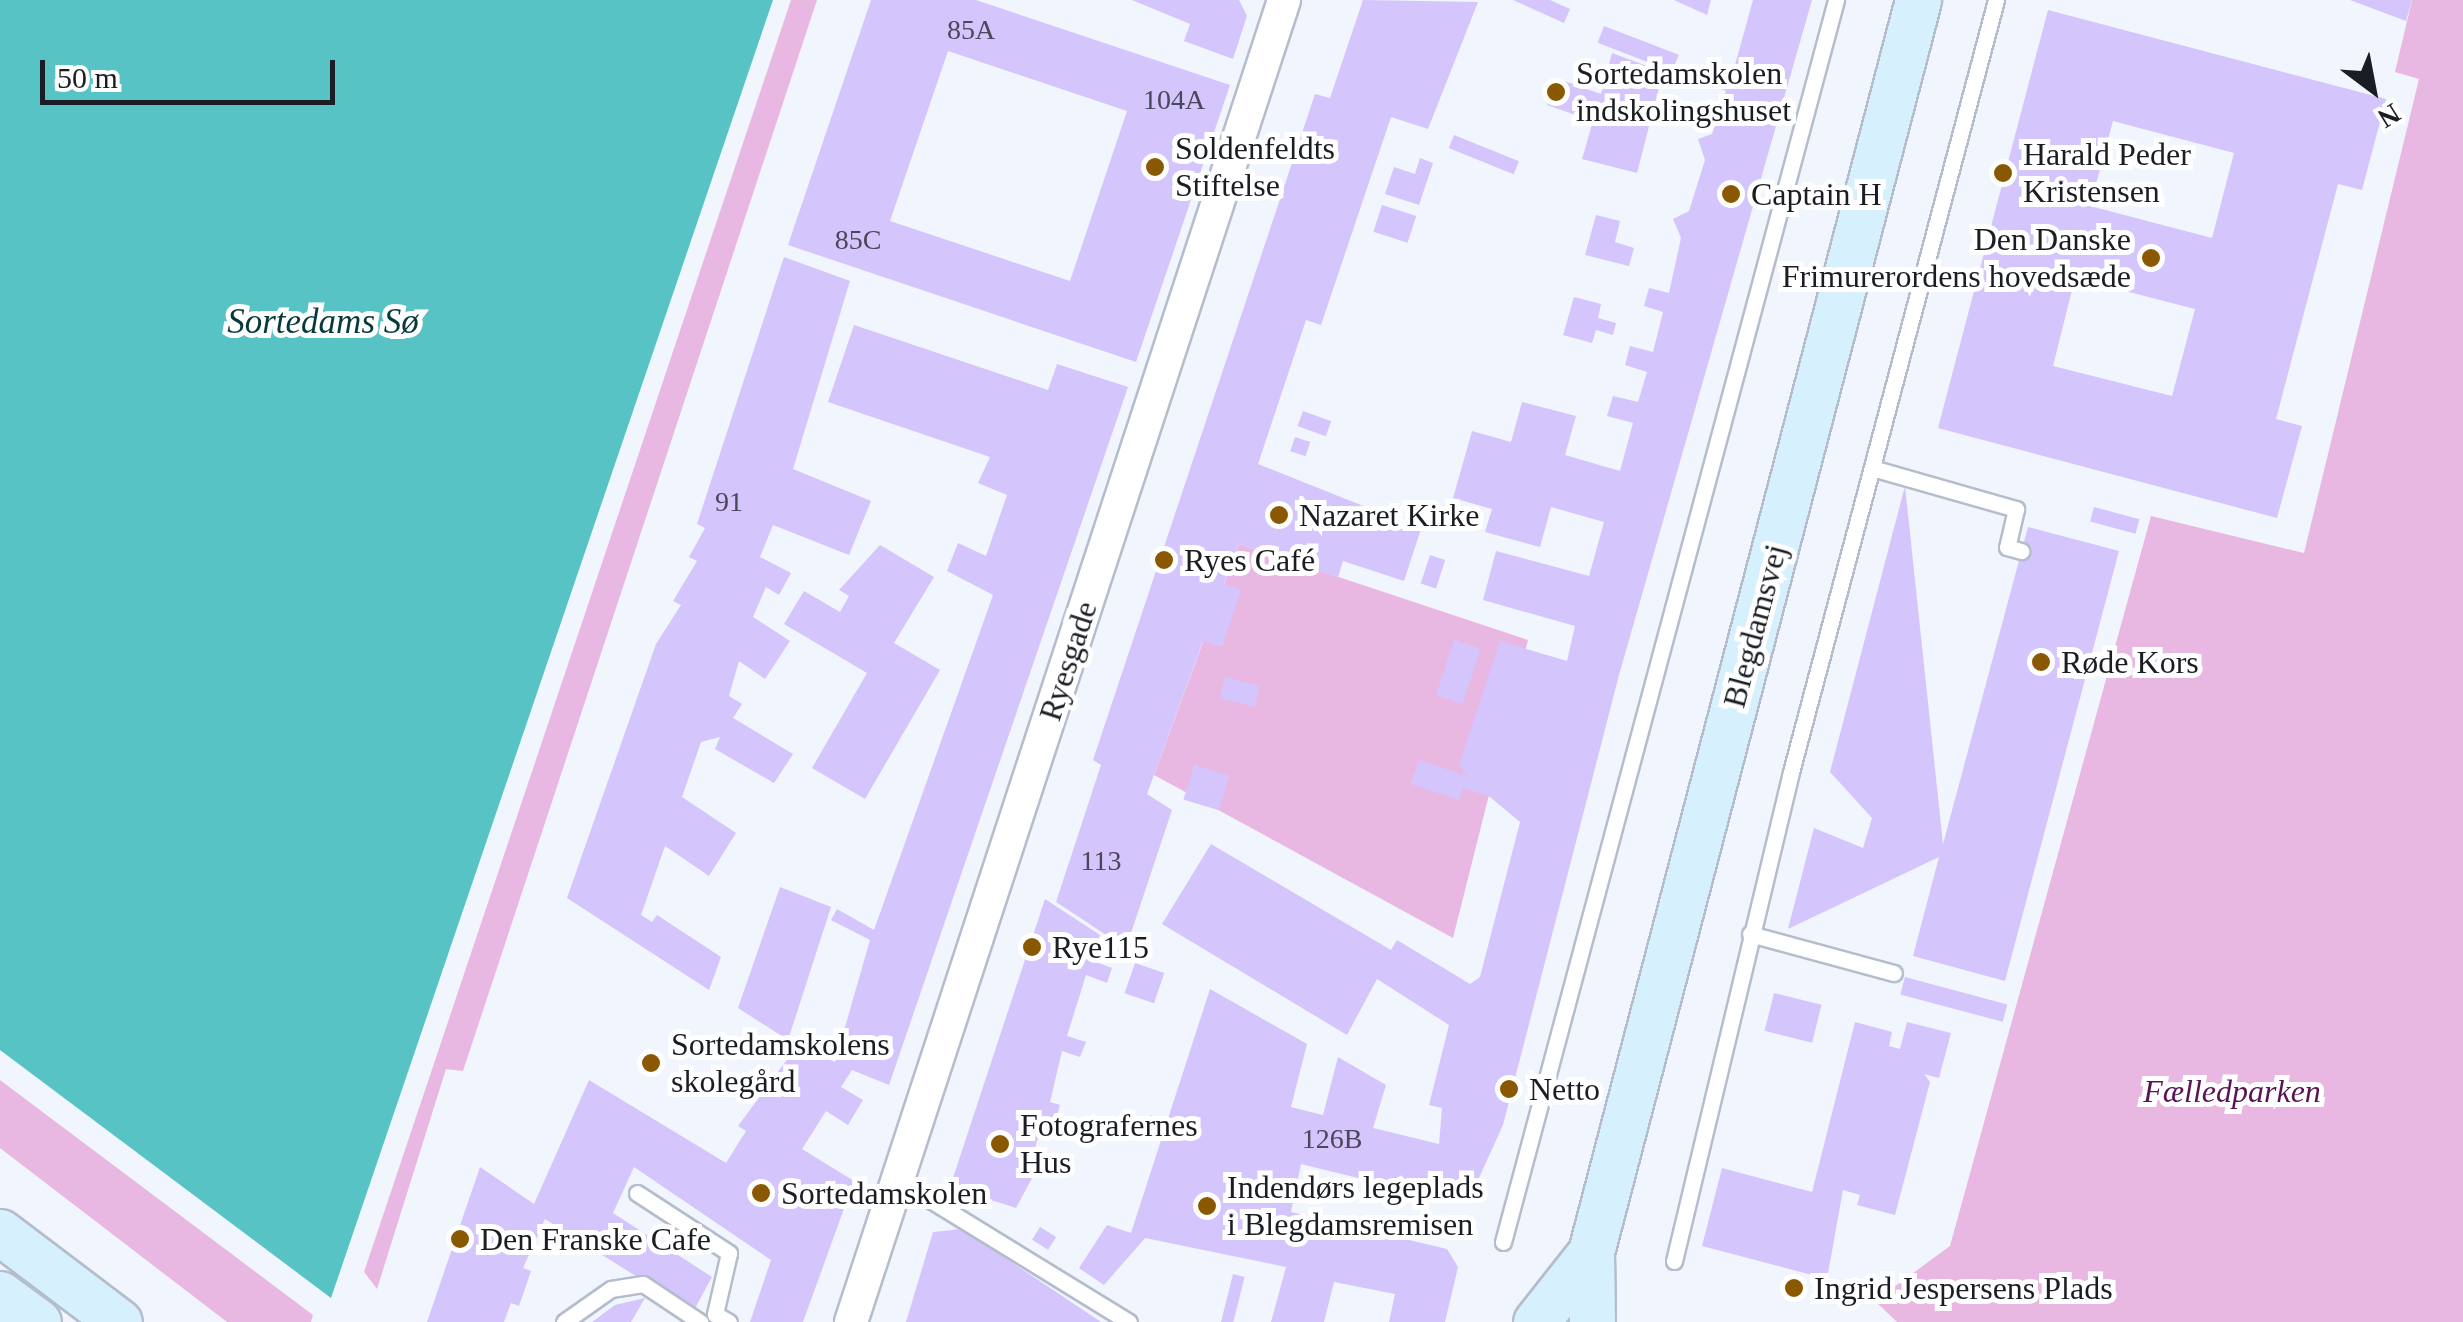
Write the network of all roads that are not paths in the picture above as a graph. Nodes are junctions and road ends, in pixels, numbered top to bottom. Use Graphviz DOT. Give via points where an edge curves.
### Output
graph roads {
  1 [pos="1284,0"];
  2 [pos="1836,0"];
  3 [pos="1918,0"];
  4 [pos="1996,0"];
  5 [pos="1872,468"];
  6 [pos="2021,550"];
  7 [pos="1750,934"];
  8 [pos="1894,973"];
  9 [pos="898,1180"];
  10 [pos="636,1193"];
  11 [pos="0,1232"];
  12 [pos="1503,1242"];
  13 [pos="1591,1252"];
  14 [pos="1674,1261"];
  15 [pos="0,1294"];
  16 [pos="38,1322"];
  17 [pos="119,1322"];
  18 [pos="564,1322"];
  19 [pos="700,1322"];
  20 [pos="729,1322"];
  21 [pos="851,1322"];
  22 [pos="1129,1322"];
  23 [pos="1536,1322"];
  24 [pos="1592,1322"];
  1 -- 9 [label="street, Ryesgade"];
  2 -- 12 [label="lane"];
  3 -- 13 [label="street, Blegdamsvej"];
  4 -- 5 [label="lane"];
  5 -- 6 [label="lane" via="2016,510 2007,547"];
  5 -- 7 [label="lane"];
  7 -- 8 [label="lane"];
  7 -- 14 [label="lane"];
  9 -- 21 [label="street, Ryesgade"];
  9 -- 22 [label="lane"];
  10 -- 20 [label="lane" via="729,1253 716,1314"];
  11 -- 17 [label="street"];
  13 -- 23 [label="street, Blegdamsvej"];
  13 -- 24 [label="street, Blegdamsvej"];
  15 -- 16 [label="street"];
  18 -- 19 [label="lane" via="610,1288 642,1284"];
}
